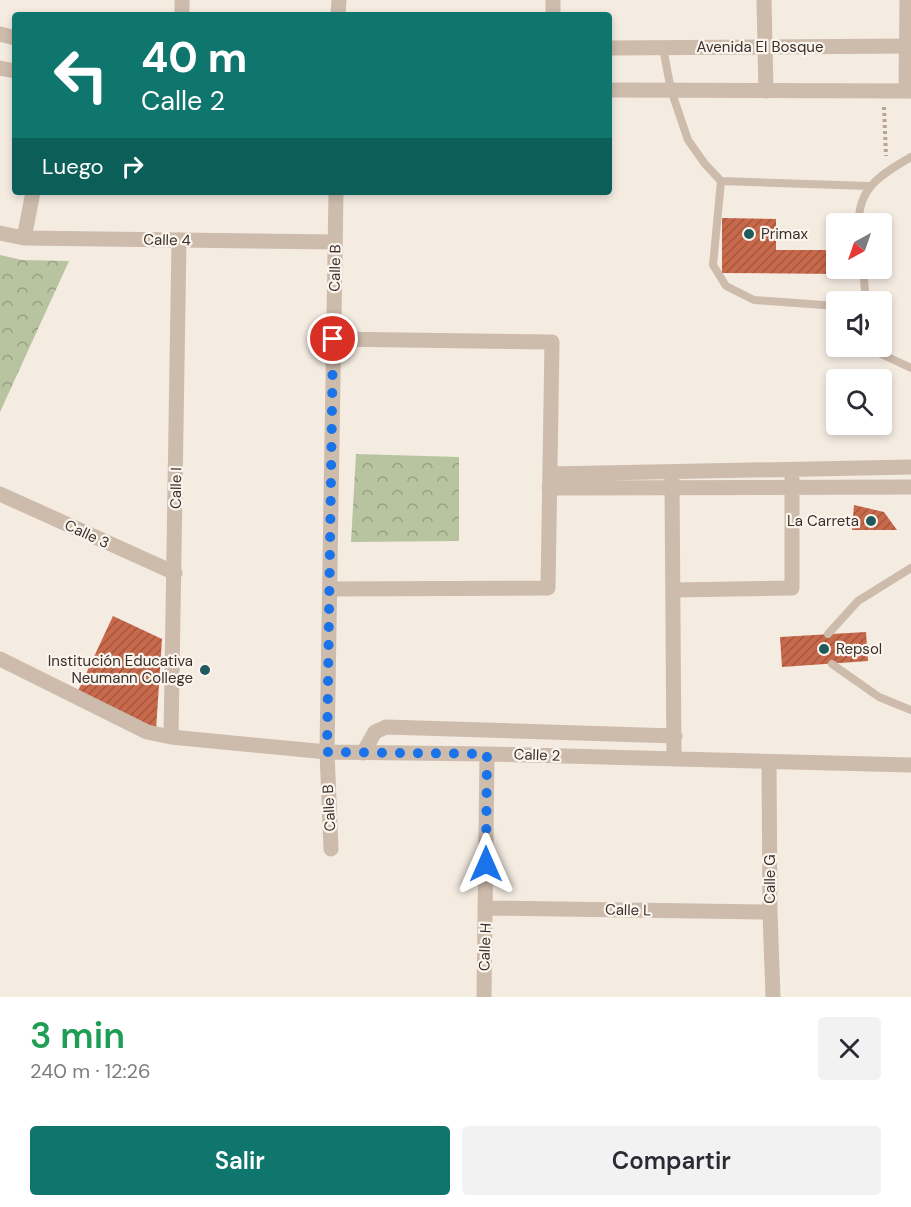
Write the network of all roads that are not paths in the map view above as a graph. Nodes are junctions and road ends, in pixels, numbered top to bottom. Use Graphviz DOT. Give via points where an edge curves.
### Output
graph roads {
  1 [pos="764,0"];
  2 [pos="907,0"];
  3 [pos="908,46"];
  4 [pos="766,47"];
  5 [pos="612,48"];
  6 [pos="663,48"];
  7 [pos="612,90"];
  8 [pos="671,90"];
  9 [pos="766,91"];
  10 [pos="909,91"];
  11 [pos="911,157"];
  12 [pos="721,182"];
  13 [pos="869,186"];
  14 [pos="32,195"];
  15 [pos="336,195"];
  16 [pos="858,213"];
  17 [pos="0,233"];
  18 [pos="24,238"];
  19 [pos="179,240"];
  20 [pos="335,242"];
  21 [pos="826,305"];
  22 [pos="333,339"];
  23 [pos="888,357"];
  24 [pos="911,368"];
  25 [pos="911,467"];
  26 [pos="792,469"];
  27 [pos="672,472"];
  28 [pos="549,481"];
  29 [pos="672,488"];
  30 [pos="792,488"];
  31 [pos="911,488"];
  32 [pos="0,494"];
  33 [pos="911,568"];
  34 [pos="175,573"];
  35 [pos="331,589"];
  36 [pos="674,590"];
  37 [pos="828,634"];
  38 [pos="0,659"];
  39 [pos="832,664"];
  40 [pos="911,711"];
  41 [pos="675,736"];
  42 [pos="171,737"];
  43 [pos="327,752"];
  44 [pos="363,753"];
  45 [pos="487,754"];
  46 [pos="674,759"];
  47 [pos="769,762"];
  48 [pos="911,765"];
  49 [pos="331,849"];
  50 [pos="486,908"];
  51 [pos="770,912"];
  52 [pos="484,997"];
  53 [pos="773,997"];
  1 -- 4 [label="street"];
  2 -- 3 [label="street"];
  3 -- 4 [label="street, Avenida El Bosque"];
  3 -- 10 [label="street"];
  4 -- 6 [label="street, Avenida El Bosque"];
  4 -- 9 [label="street"];
  5 -- 6 [label="street, Avenida El Bosque"];
  6 -- 8 [label="lane"];
  7 -- 8 [label="street"];
  8 -- 9 [label="street"];
  8 -- 12 [label="lane" via="688,140"];
  9 -- 10 [label="street"];
  11 -- 13 [label="lane"];
  12 -- 13 [label="lane"];
  12 -- 21 [label="lane" via="714,265 726,286 754,300"];
  13 -- 16 [label="lane"];
  14 -- 18 [label="street"];
  15 -- 20 [label="street, Calle B"];
  17 -- 18 [label="street, Calle 4"];
  18 -- 19 [label="street, Calle 4"];
  19 -- 20 [label="street, Calle 4"];
  19 -- 34 [label="street, Calle I"];
  20 -- 22 [label="street, Calle B"];
  22 -- 28 [label="street" via="552,342"];
  22 -- 35 [label="street, Calle B"];
  23 -- 24 [label="lane"];
  25 -- 26 [label="street"];
  26 -- 27 [label="street"];
  26 -- 30 [label="street"];
  27 -- 28 [label="street"];
  27 -- 29 [label="street"];
  28 -- 29 [label="street"];
  28 -- 35 [label="street" via="548,588"];
  29 -- 30 [label="street"];
  29 -- 36 [label="street"];
  30 -- 31 [label="street"];
  30 -- 36 [label="street" via="792,588"];
  32 -- 34 [label="street, Calle 3"];
  33 -- 37 [label="lane" via="858,601"];
  34 -- 42 [label="street, Calle I"];
  35 -- 43 [label="street, Calle B"];
  36 -- 41 [label="street"];
  38 -- 42 [label="street, Calle 2" via="147,732"];
  39 -- 40 [label="lane" via="879,697"];
  41 -- 44 [label="street" via="386,727 375,732"];
  41 -- 46 [label="street"];
  42 -- 43 [label="street, Calle 2"];
  43 -- 44 [label="street, Calle 2"];
  43 -- 49 [label="street, Calle B"];
  44 -- 45 [label="street, Calle 2"];
  45 -- 46 [label="street, Calle 2"];
  45 -- 50 [label="street, Calle H"];
  46 -- 47 [label="street, Calle 2"];
  47 -- 48 [label="street, Calle 2"];
  47 -- 51 [label="street, Calle G"];
  50 -- 51 [label="street, Calle L"];
  50 -- 52 [label="street, Calle H"];
  51 -- 53 [label="street, Calle G"];
}
